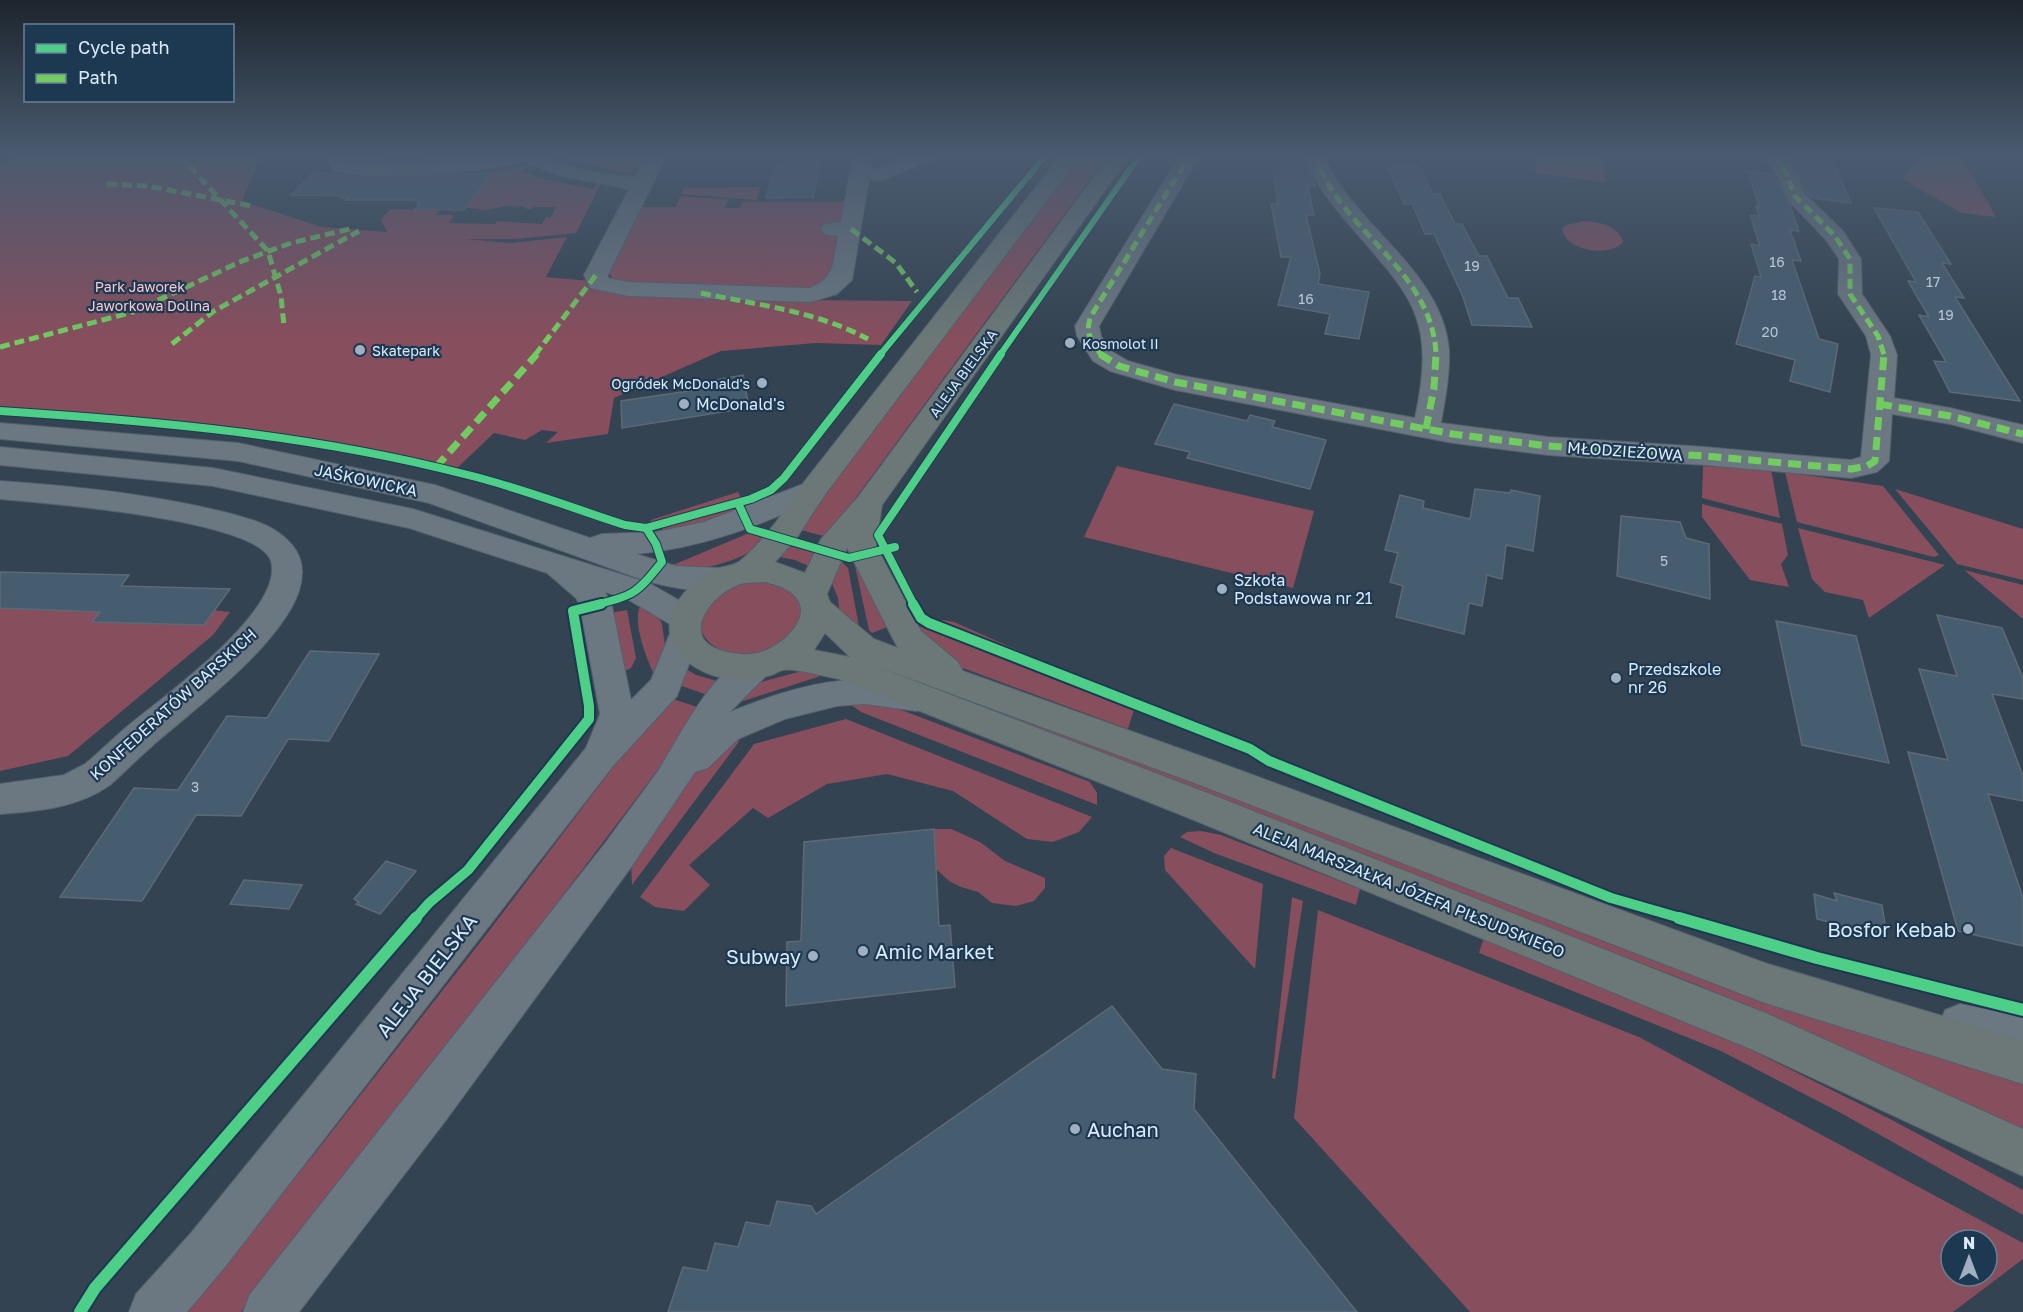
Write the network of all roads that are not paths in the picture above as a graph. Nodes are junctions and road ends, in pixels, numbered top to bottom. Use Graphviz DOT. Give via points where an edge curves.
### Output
graph roads {
  1 [pos="625,216"];
  2 [pos="846,216"];
  3 [pos="1024,216"];
  4 [pos="1076,216"];
  5 [pos="1152,216"];
  6 [pos="1353,216"];
  7 [pos="1815,216"];
  8 [pos="1879,404"];
  9 [pos="1426,429"];
  10 [pos="0,431"];
  11 [pos="2023,434"];
  12 [pos="0,456"];
  13 [pos="814,489"];
  14 [pos="0,490"];
  15 [pos="868,504"];
  16 [pos="560,553"];
  17 [pos="735,575"];
  18 [pos="815,601"];
  19 [pos="685,625"];
  20 [pos="769,662"];
  21 [pos="948,693"];
  22 [pos="600,756"];
  23 [pos="670,782"];
  24 [pos="0,799"];
  25 [pos="1765,983"];
  26 [pos="1768,1035"];
  27 [pos="2023,1038"];
  28 [pos="2023,1062"];
  29 [pos="2023,1153"];
  30 [pos="2023,1175"];
  31 [pos="154,1312"];
  32 [pos="268,1312"];
  1 -- 2 [label="street" via="596,275 598,283 628,290 811,295 840,280"];
  3 -- 13 [label="main road"];
  4 -- 15 [label="main road, ALEJA BIELSKA"];
  5 -- 9 [label="street, MŁODZIEŻOWA" via="1087,326 1102,356 1119,366 1175,382"];
  6 -- 9 [label="street" via="1425,306 1436,347"];
  7 -- 8 [label="street" via="1850,258 1850,294 1878,336 1884,355"];
  8 -- 9 [label="street, MŁODZIEŻOWA" via="1875,461 1851,469 1548,446"];
  8 -- 11 [label="street"];
  10 -- 16 [label="street, JAŚKOWICKA" via="238,452 435,495"];
  12 -- 16 [label="street, JAŚKOWICKA" via="213,477"];
  13 -- 16 [label="street" via="758,515 656,544"];
  13 -- 17 [label="main road" via="785,532"];
  14 -- 24 [label="street, KONFEDERATÓW BARSKICH" via="132,504 254,531 284,553 287,580 277,603 255,632 85,783 47,794"];
  15 -- 18 [label="main road, ALEJA BIELSKA" via="832,546"];
  15 -- 21 [label="main road" via="861,546 909,639"];
  16 -- 17 [label="street, JAŚKOWICKA" via="676,577"];
  16 -- 19 [label="street, JAŚKOWICKA" via="638,591"];
  16 -- 22 [label="street" via="596,606 617,714"];
  17 -- 18 [label="main road" via="767,571 786,575 802,583"];
  17 -- 19 [label="main road" via="705,590 692,603"];
  18 -- 20 [label="main road" via="816,622 810,635 799,648"];
  18 -- 21 [label="main road, ALEJA MARSZAŁKA JÓZEFA PIŁSUDSKIEGO" via="862,648"];
  19 -- 20 [label="main road" via="690,646 716,664 735,668"];
  19 -- 22 [label="street, ALEJA BIELSKA" via="665,687"];
  20 -- 21 [label="main road, ALEJA MARSZAŁKA JÓZEFA PIŁSUDSKIEGO" via="843,667"];
  20 -- 23 [label="street" via="717,704"];
  21 -- 23 [label="street" via="837,693 778,707 726,729"];
  21 -- 25 [label="main road, ALEJA MARSZAŁKA JÓZEFA PIŁSUDSKIEGO" via="1221,778"];
  21 -- 26 [label="main road, ALEJA MARSZAŁKA JÓZEFA PIŁSUDSKIEGO"];
  22 -- 31 [label="street, ALEJA BIELSKA" via="208,1250"];
  23 -- 32 [label="street" via="512,996"];
  25 -- 27 [label="street"];
  25 -- 28 [label="main road, ALEJA MARSZAŁKA JÓZEFA PIŁSUDSKIEGO"];
  26 -- 29 [label="main road, ALEJA MARSZAŁKA JÓZEFA PIŁSUDSKIEGO"];
  26 -- 30 [label="street"];
}
